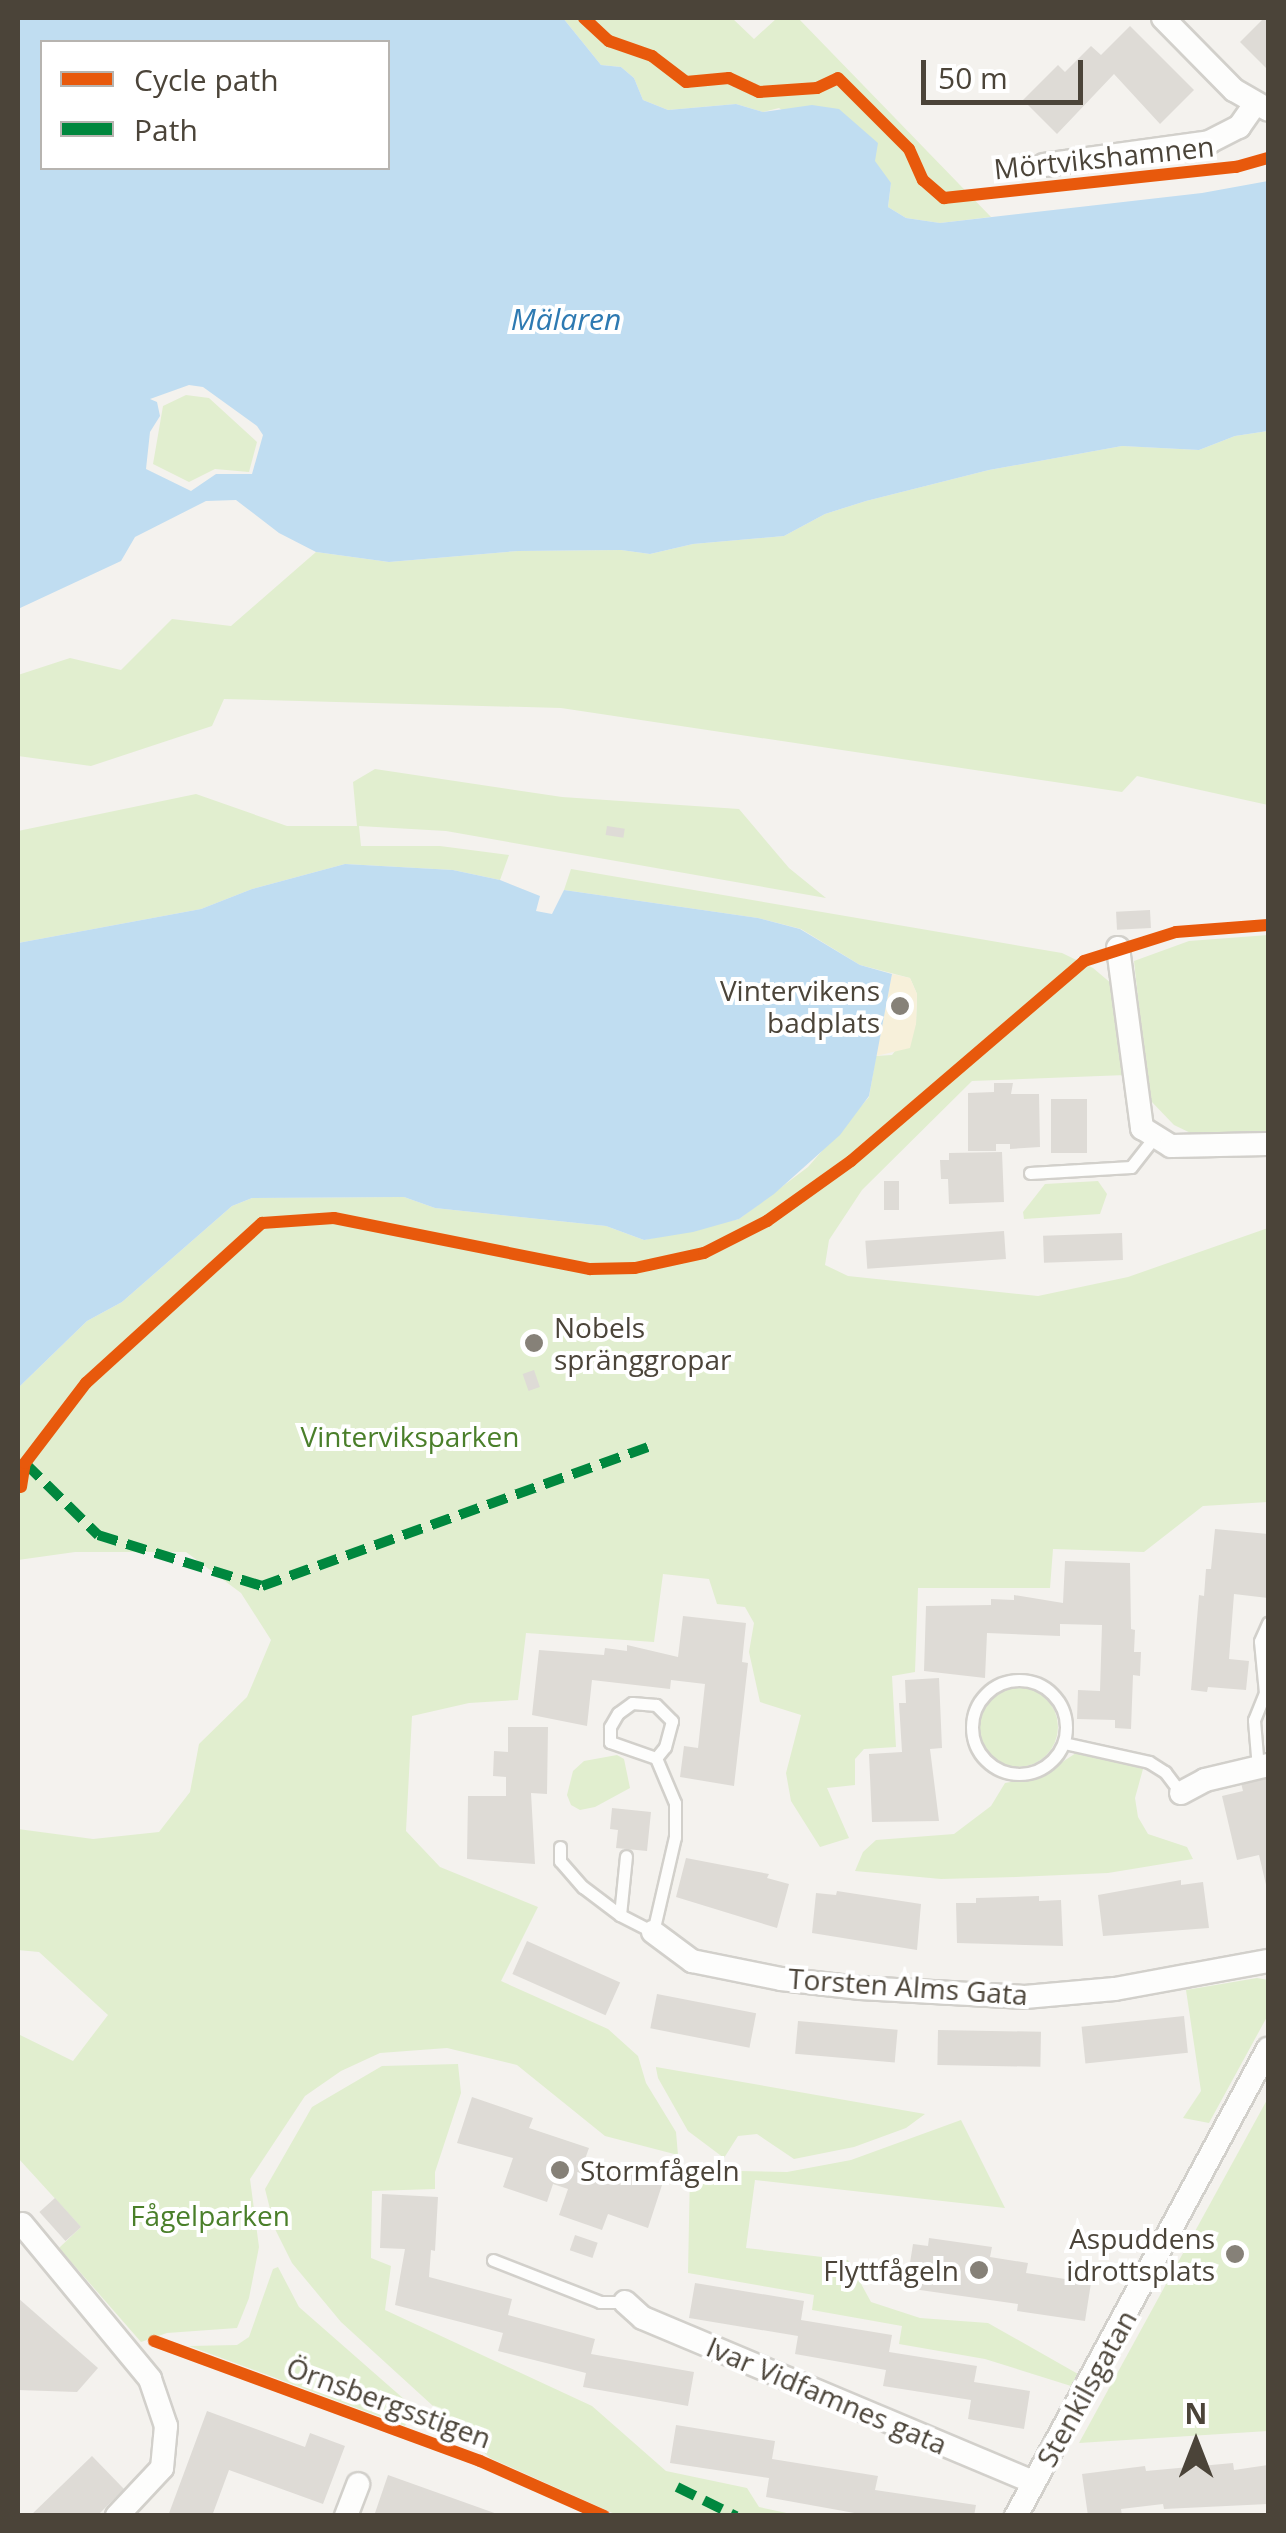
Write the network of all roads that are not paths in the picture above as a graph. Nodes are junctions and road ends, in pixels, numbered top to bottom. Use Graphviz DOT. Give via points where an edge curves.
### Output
graph roads {
  1 [pos="1163,18"];
  2 [pos="1262,107"];
  3 [pos="1044,165"];
  4 [pos="1118,948"];
  5 [pos="1156,1136"];
  6 [pos="1268,1144"];
  7 [pos="1030,1173"];
  8 [pos="1268,1623"];
  9 [pos="1064,1742"];
  10 [pos="656,1758"];
  11 [pos="1263,1766"];
  12 [pos="1182,1793"];
  13 [pos="560,1847"];
  14 [pos="626,1856"];
  15 [pos="620,1915"];
  16 [pos="653,1932"];
  17 [pos="1268,1960"];
  18 [pos="1268,2049"];
  19 [pos="22,2224"];
  20 [pos="493,2260"];
  21 [pos="625,2302"];
  22 [pos="1034,2482"];
  23 [pos="358,2484"];
  24 [pos="118,2516"];
  25 [pos="346,2516"];
  26 [pos="1016,2516"];
  1 -- 2 [label="street" via="1234,90"];
  2 -- 3 [label="street" via="1209,142"];
  4 -- 5 [label="street" via="1142,1128"];
  5 -- 6 [label="street" via="1172,1146"];
  5 -- 7 [label="lane" via="1131,1167"];
  8 -- 11 [label="lane" via="1260,1641 1265,1693 1254,1720"];
  9 -- 9 [label="lane" via="1064,1712 1030,1681 998,1684 976,1707 973,1738 979,1753 1004,1772 1040,1770"];
  9 -- 12 [label="lane" via="1149,1762"];
  10 -- 10 [label="lane" via="672,1721 656,1705 632,1703 610,1727 610,1742"];
  10 -- 16 [label="lane" via="675,1803 675,1837"];
  11 -- 12 [label="street" via="1205,1780"];
  13 -- 15 [label="lane" via="560,1861"];
  14 -- 15 [label="lane"];
  15 -- 16 [label="lane"];
  16 -- 17 [label="street, Torsten Alms Gata" via="692,1961 782,1979 1024,1997 1114,1989"];
  18 -- 22 [label="street, Stenkilsgatan"];
  19 -- 24 [label="street" via="150,2379 166,2426 162,2468"];
  20 -- 21 [label="lane" via="600,2302"];
  21 -- 22 [label="street, Ivar Vidfamnes gata" via="643,2318"];
  22 -- 26 [label="street, Stenkilsgatan"];
  23 -- 25 [label="street"];
}
